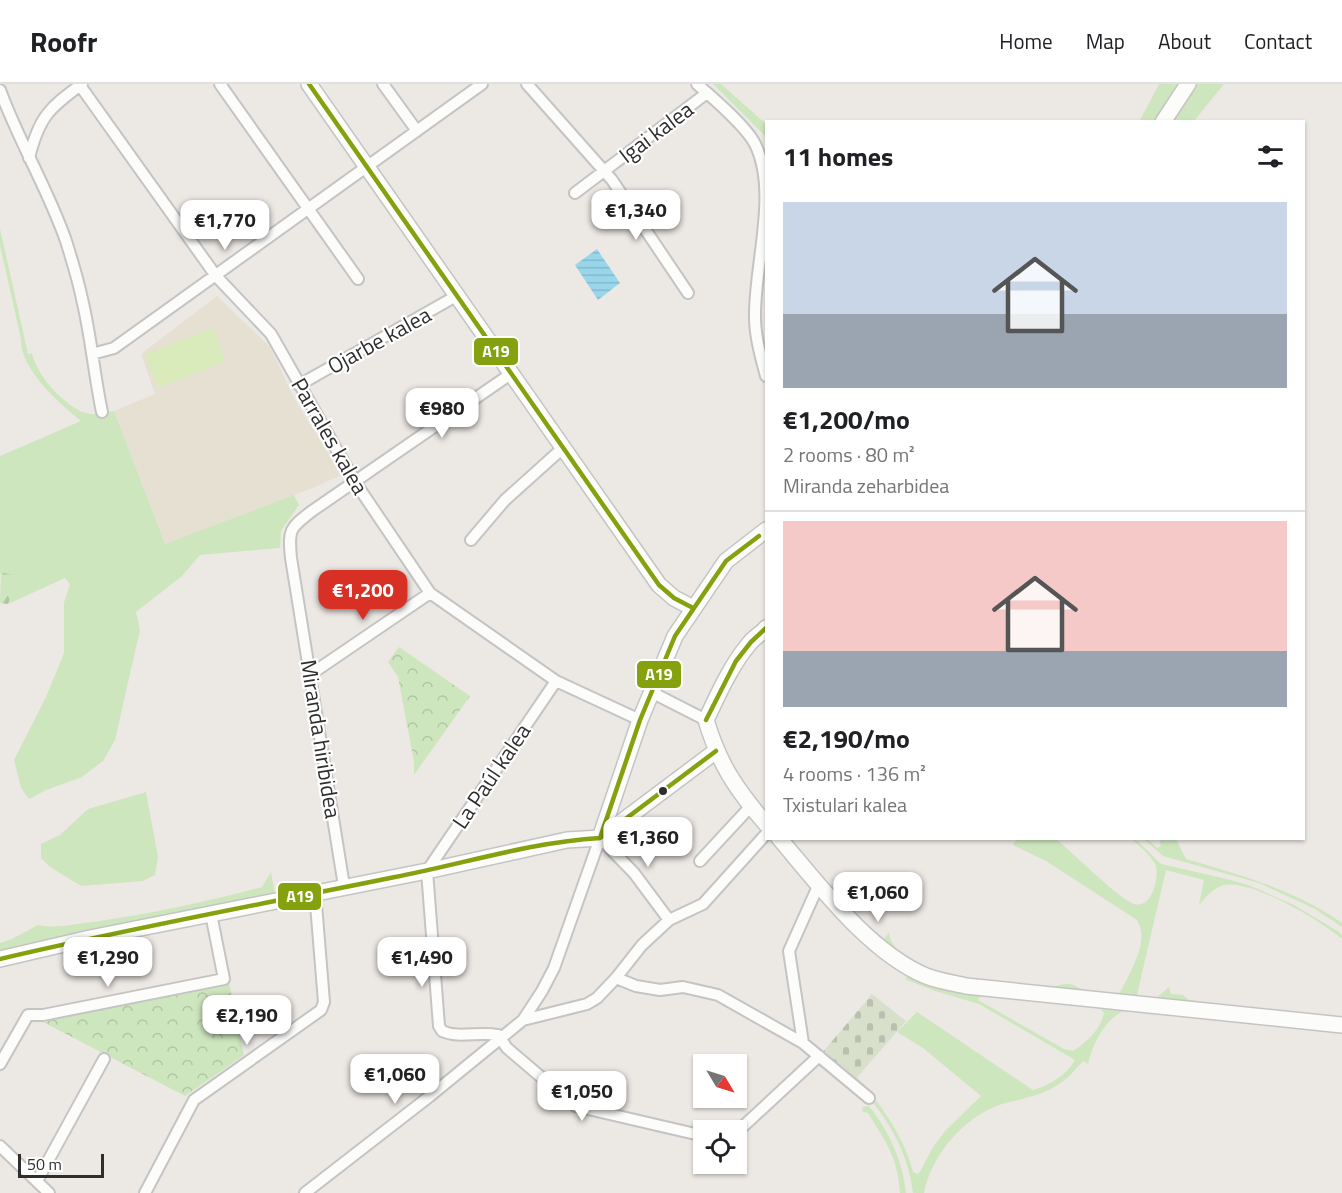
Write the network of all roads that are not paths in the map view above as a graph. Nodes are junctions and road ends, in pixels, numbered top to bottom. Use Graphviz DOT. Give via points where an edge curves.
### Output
graph roads {
  1 [pos="81,84"];
  2 [pos="220,84"];
  3 [pos="309,84"];
  4 [pos="383,84"];
  5 [pos="482,84"];
  6 [pos="527,84"];
  7 [pos="697,84"];
  8 [pos="1188,84"];
  9 [pos="0,90"];
  10 [pos="707,93"];
  11 [pos="1164,120"];
  12 [pos="417,131"];
  13 [pos="29,158"];
  14 [pos="367,167"];
  15 [pos="604,172"];
  16 [pos="765,184"];
  17 [pos="765,184"];
  18 [pos="576,193"];
  19 [pos="309,209"];
  20 [pos="216,276"];
  21 [pos="358,279"];
  22 [pos="688,293"];
  23 [pos="458,295"];
  24 [pos="92,354"];
  25 [pos="765,372"];
  26 [pos="512,373"];
  27 [pos="299,385"];
  28 [pos="102,412"];
  29 [pos="564,447"];
  30 [pos="355,482"];
  31 [pos="764,534"];
  32 [pos="471,540"];
  33 [pos="430,593"];
  34 [pos="693,608"];
  35 [pos="764,636"];
  36 [pos="311,674"];
  37 [pos="556,681"];
  38 [pos="653,693"];
  39 [pos="640,720"];
  40 [pos="706,720"];
  41 [pos="716,752"];
  42 [pos="751,806"];
  43 [pos="765,823"];
  44 [pos="765,835"];
  45 [pos="600,838"];
  46 [pos="781,840"];
  47 [pos="700,861"];
  48 [pos="427,871"];
  49 [pos="819,884"];
  50 [pos="345,886"];
  51 [pos="315,892"];
  52 [pos="211,914"];
  53 [pos="669,920"];
  54 [pos="0,959"];
  55 [pos="616,978"];
  56 [pos="535,1003"];
  57 [pos="546,1015"];
  58 [pos="523,1020"];
  59 [pos="1342,1025"];
  60 [pos="502,1039"];
  61 [pos="803,1043"];
  62 [pos="819,1056"];
  63 [pos="104,1059"];
  64 [pos="0,1064"];
  65 [pos="869,1098"];
  66 [pos="747,1123"];
  67 [pos="693,1133"];
  68 [pos="0,1146"];
  69 [pos="37,1181"];
  70 [pos="49,1193"];
  71 [pos="145,1193"];
  72 [pos="305,1193"];
  1 -- 13 [label="street" via="42,120"];
  1 -- 20 [label="street, Parrales kalea"];
  2 -- 19 [label="street"];
  3 -- 14 [label="street"];
  4 -- 12 [label="street"];
  5 -- 12 [label="street"];
  6 -- 15 [label="street"];
  7 -- 10 [label="street"];
  8 -- 11 [label="street"];
  9 -- 13 [label="street"];
  10 -- 15 [label="street, Igai kalea"];
  10 -- 16 [label="street" via="754,142"];
  12 -- 14 [label="street"];
  13 -- 24 [label="street" via="65,241 82,298"];
  14 -- 19 [label="street"];
  14 -- 23 [label="street"];
  15 -- 18 [label="street, Igai kalea"];
  15 -- 22 [label="street"];
  17 -- 25 [label="street" via="754,314"];
  19 -- 20 [label="street"];
  19 -- 21 [label="street"];
  20 -- 24 [label="street" via="114,348"];
  20 -- 27 [label="street, Parrales kalea" via="271,334"];
  23 -- 26 [label="street"];
  23 -- 27 [label="street, Ojarbe kalea"];
  24 -- 28 [label="street"];
  26 -- 29 [label="street"];
  26 -- 30 [label="street, Miranda hiribidea"];
  27 -- 30 [label="street, Parrales kalea"];
  29 -- 32 [label="street" via="505,500"];
  29 -- 34 [label="street" via="659,585"];
  30 -- 33 [label="street, Parrales kalea"];
  30 -- 36 [label="street, Miranda hiribidea" via="299,521 289,537"];
  31 -- 34 [label="street" via="726,561"];
  33 -- 36 [label="street"];
  33 -- 37 [label="street, Parrales kalea"];
  34 -- 38 [label="street" via="675,636"];
  35 -- 40 [label="street" via="750,642"];
  36 -- 50 [label="street, Miranda hiribidea"];
  37 -- 39 [label="street, Parrales kalea"];
  37 -- 48 [label="street, La Paúl kalea"];
  38 -- 39 [label="street"];
  38 -- 40 [label="street"];
  39 -- 45 [label="street"];
  40 -- 41 [label="street"];
  41 -- 42 [label="street"];
  41 -- 45 [label="street"];
  42 -- 43 [label="street"];
  42 -- 47 [label="street"];
  44 -- 53 [label="street" via="702,904"];
  45 -- 48 [label="street" via="567,840"];
  45 -- 53 [label="street" via="634,873"];
  45 -- 56 [label="street" via="554,968"];
  46 -- 49 [label="street"];
  48 -- 50 [label="street"];
  48 -- 60 [label="street" via="439,1026 447,1033 490,1033"];
  49 -- 59 [label="street" via="861,931 926,976 966,986"];
  49 -- 61 [label="street" via="789,951"];
  50 -- 51 [label="street"];
  51 -- 52 [label="street"];
  51 -- 71 [label="street" via="324,1002 321,1010 194,1100"];
  52 -- 54 [label="street"];
  52 -- 64 [label="street" via="224,979 28,1015"];
  53 -- 55 [label="street" via="642,945"];
  55 -- 57 [label="street" via="587,1004"];
  55 -- 61 [label="street" via="636,986 660,990 683,987 718,995"];
  56 -- 57 [label="street"];
  56 -- 58 [label="street"];
  57 -- 58 [label="street"];
  58 -- 60 [label="street"];
  60 -- 67 [label="street" via="507,1048 576,1106"];
  60 -- 72 [label="street"];
  61 -- 62 [label="street"];
  62 -- 65 [label="street"];
  62 -- 66 [label="street"];
  63 -- 69 [label="street"];
  68 -- 69 [label="street"];
  69 -- 70 [label="street"];
}
